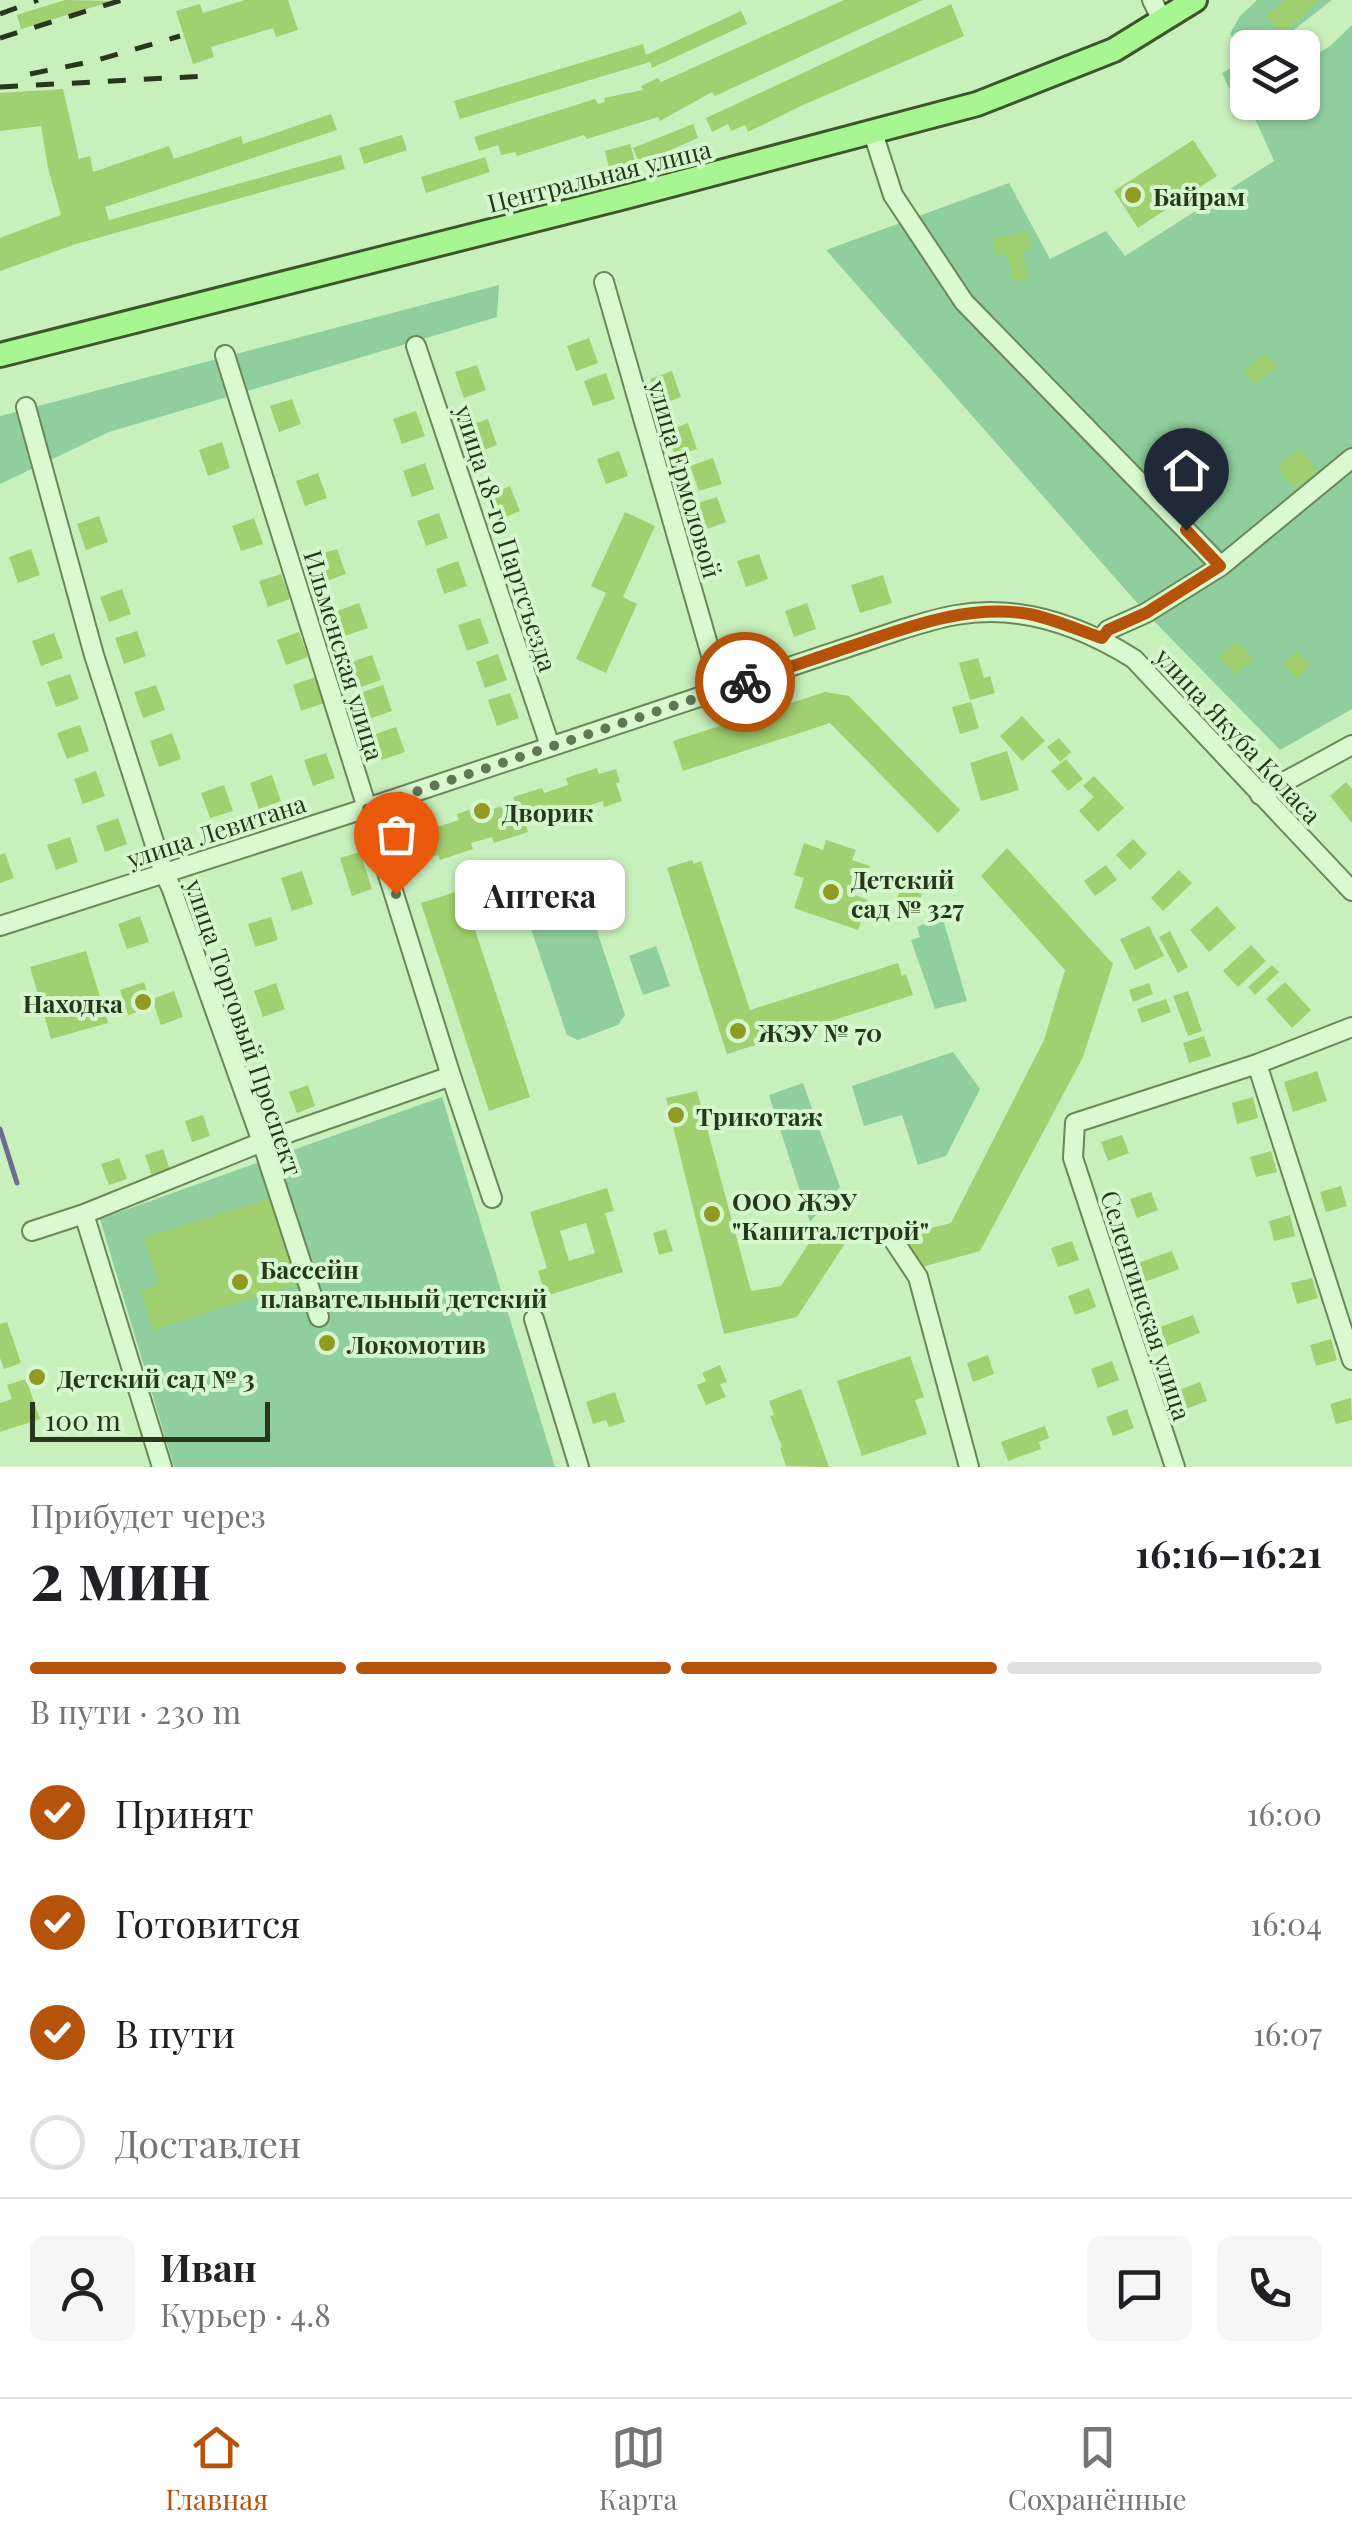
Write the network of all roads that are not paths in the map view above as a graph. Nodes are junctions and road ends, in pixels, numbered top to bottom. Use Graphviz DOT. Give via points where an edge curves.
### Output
graph roads {
  1 [pos="1194,0"];
  2 [pos="1157,10"];
  3 [pos="873,133"];
  4 [pos="604,282"];
  5 [pos="416,346"];
  6 [pos="0,355"];
  7 [pos="226,356"];
  8 [pos="26,407"];
  9 [pos="1352,458"];
  10 [pos="1220,566"];
  11 [pos="903,629"];
  12 [pos="1102,638"];
  13 [pos="722,690"];
  14 [pos="1352,745"];
  15 [pos="550,746"];
  16 [pos="1260,795"];
  17 [pos="367,808"];
  18 [pos="164,873"];
  19 [pos="1352,891"];
  20 [pos="0,926"];
  21 [pos="1352,1028"];
  22 [pos="1256,1064"];
  23 [pos="451,1076"];
  24 [pos="262,1142"];
  25 [pos="492,1198"];
  26 [pos="84,1214"];
  27 [pos="32,1231"];
  28 [pos="892,1238"];
  29 [pos="318,1317"];
  30 [pos="534,1319"];
  31 [pos="1352,1360"];
  32 [pos="162,1467"];
  33 [pos="579,1467"];
  34 [pos="969,1467"];
  35 [pos="1174,1467"];
  1 -- 2 [label="main road, Центральная улица"];
  2 -- 3 [label="main road, Центральная улица" via="1114,50 977,104"];
  3 -- 6 [label="main road, Центральная улица"];
  3 -- 10 [label="street" via="893,195 964,302"];
  4 -- 13 [label="street, улица Ермоловой"];
  5 -- 15 [label="street, улица 18-го Партсъезда"];
  7 -- 17 [label="street, Ильменская улица"];
  8 -- 18 [label="street, улица Торговый Проспект" via="94,655"];
  9 -- 10 [label="street"];
  10 -- 12 [label="street"];
  11 -- 12 [label="street, улица Якуба Коласа" via="1000,612 1056,621"];
  11 -- 13 [label="street, улица Левитана"];
  12 -- 16 [label="street, улица Якуба Коласа" via="1134,659"];
  13 -- 15 [label="street, улица Левитана"];
  14 -- 16 [label="street"];
  15 -- 17 [label="street, улица Левитана"];
  16 -- 19 [label="street, улица Якуба Коласа"];
  17 -- 18 [label="street, улица Левитана"];
  17 -- 23 [label="street, Ильменская улица"];
  18 -- 20 [label="street, улица Левитана"];
  18 -- 24 [label="street, улица Торговый Проспект"];
  21 -- 22 [label="street"];
  22 -- 31 [label="street"];
  22 -- 35 [label="street, Селенгинская улица" via="1075,1123 1073,1158"];
  23 -- 24 [label="street"];
  23 -- 25 [label="street, Ильменская улица"];
  24 -- 26 [label="street"];
  24 -- 29 [label="street, улица Торговый Проспект"];
  26 -- 27 [label="street"];
  26 -- 32 [label="street"];
  28 -- 34 [label="street" via="918,1278"];
  30 -- 33 [label="street"];
}
